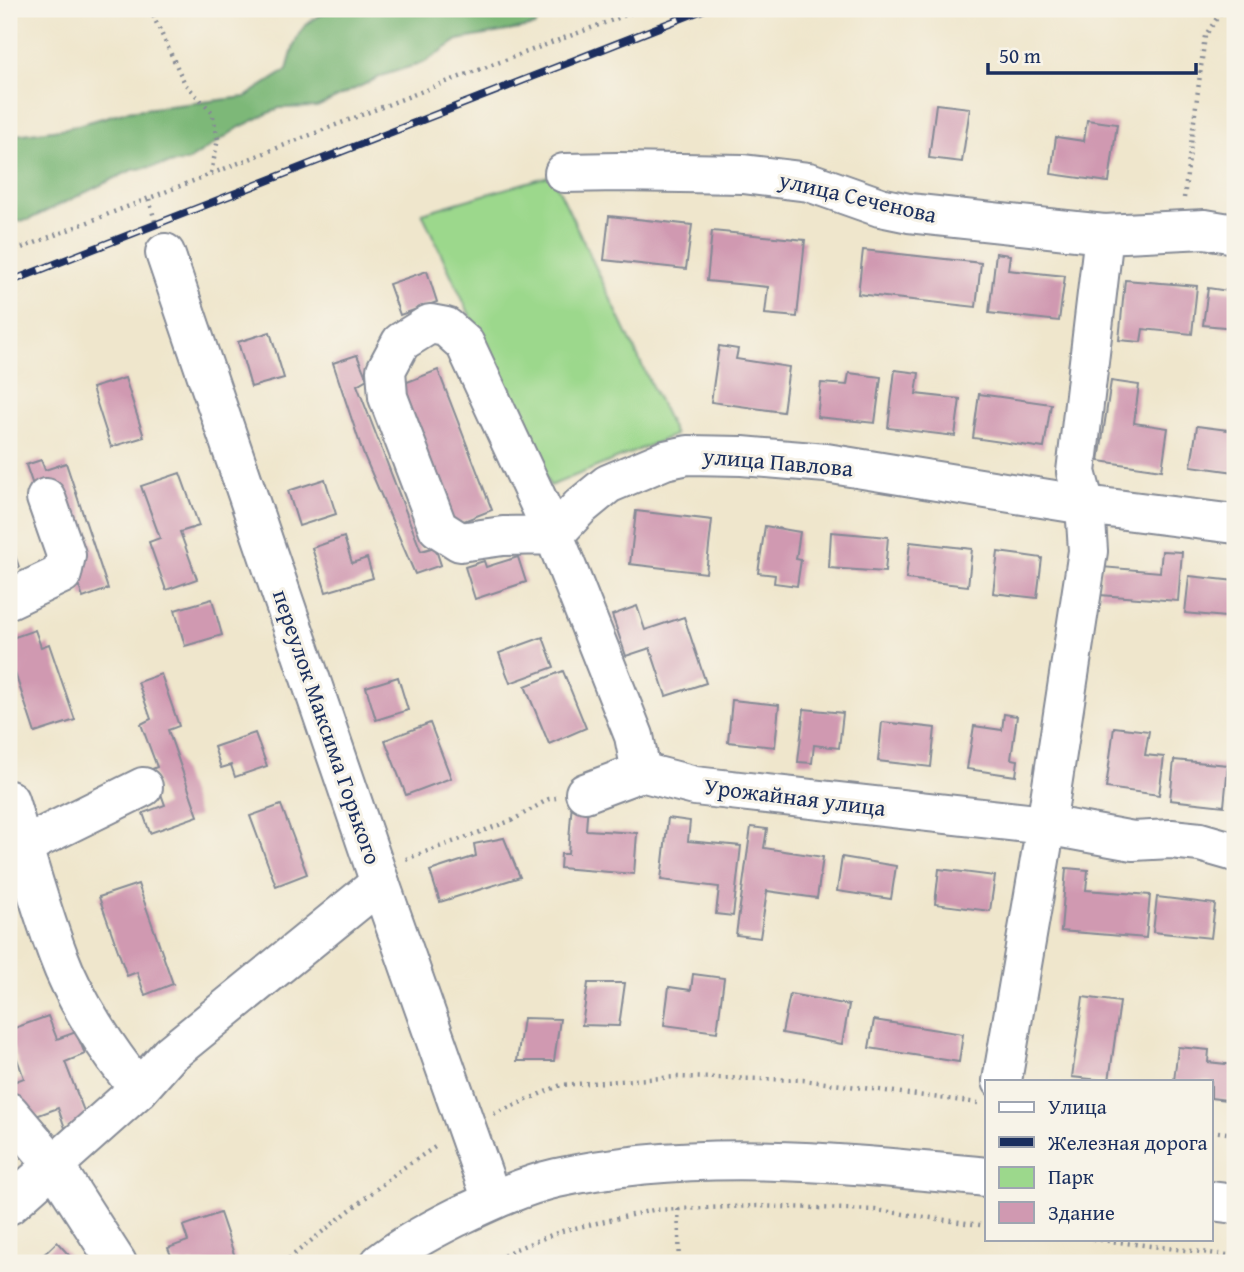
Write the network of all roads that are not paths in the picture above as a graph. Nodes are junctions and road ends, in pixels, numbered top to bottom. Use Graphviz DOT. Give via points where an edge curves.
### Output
graph roads {
  1 [pos="564,173"];
  2 [pos="1104,234"];
  3 [pos="1235,234"];
  4 [pos="165,253"];
  5 [pos="47,498"];
  6 [pos="1085,505"];
  7 [pos="1235,524"];
  8 [pos="554,535"];
  9 [pos="9,599"];
  10 [pos="642,772"];
  11 [pos="142,786"];
  12 [pos="585,793"];
  13 [pos="9,800"];
  14 [pos="1046,825"];
  15 [pos="23,846"];
  16 [pos="1235,852"];
  17 [pos="380,883"];
  18 [pos="1002,1080"];
  19 [pos="139,1089"];
  20 [pos="9,1112"];
  21 [pos="54,1166"];
  22 [pos="985,1175"];
  23 [pos="492,1200"];
  24 [pos="1212,1202"];
  25 [pos="1235,1204"];
  26 [pos="9,1205"];
  27 [pos="117,1263"];
  28 [pos="380,1263"];
  1 -- 2 [label="street, улица Сеченова" via="743,174 809,183 909,214"];
  2 -- 3 [label="street, улица Сеченова" via="1205,229"];
  2 -- 6 [label="street" via="1076,472"];
  4 -- 17 [label="street, переулок Максима Горького"];
  5 -- 9 [label="street" via="66,555 62,574"];
  6 -- 7 [label="street, улица Павлова"];
  6 -- 8 [label="street, улица Павлова" via="826,463 688,455 608,484"];
  6 -- 14 [label="street" via="1088,551"];
  8 -- 8 [label="street" via="465,344 446,327 430,324 401,342 386,370 387,397 438,528 460,542"];
  8 -- 10 [label="street" via="634,736"];
  10 -- 12 [label="street"];
  10 -- 14 [label="street, Урожайная улица" via="695,786"];
  11 -- 15 [label="street"];
  13 -- 15 [label="street"];
  14 -- 16 [label="street, Урожайная улица" via="1133,841 1200,842"];
  14 -- 18 [label="street"];
  15 -- 19 [label="street" via="58,957 113,1056"];
  17 -- 19 [label="street" via="170,1054"];
  17 -- 23 [label="street, переулок Максима Горького"];
  19 -- 21 [label="street"];
  20 -- 21 [label="street"];
  21 -- 26 [label="street"];
  21 -- 27 [label="street"];
  22 -- 23 [label="street" via="808,1160 724,1159 555,1179"];
  23 -- 28 [label="street" via="436,1227"];
  24 -- 25 [label="street"];
}
